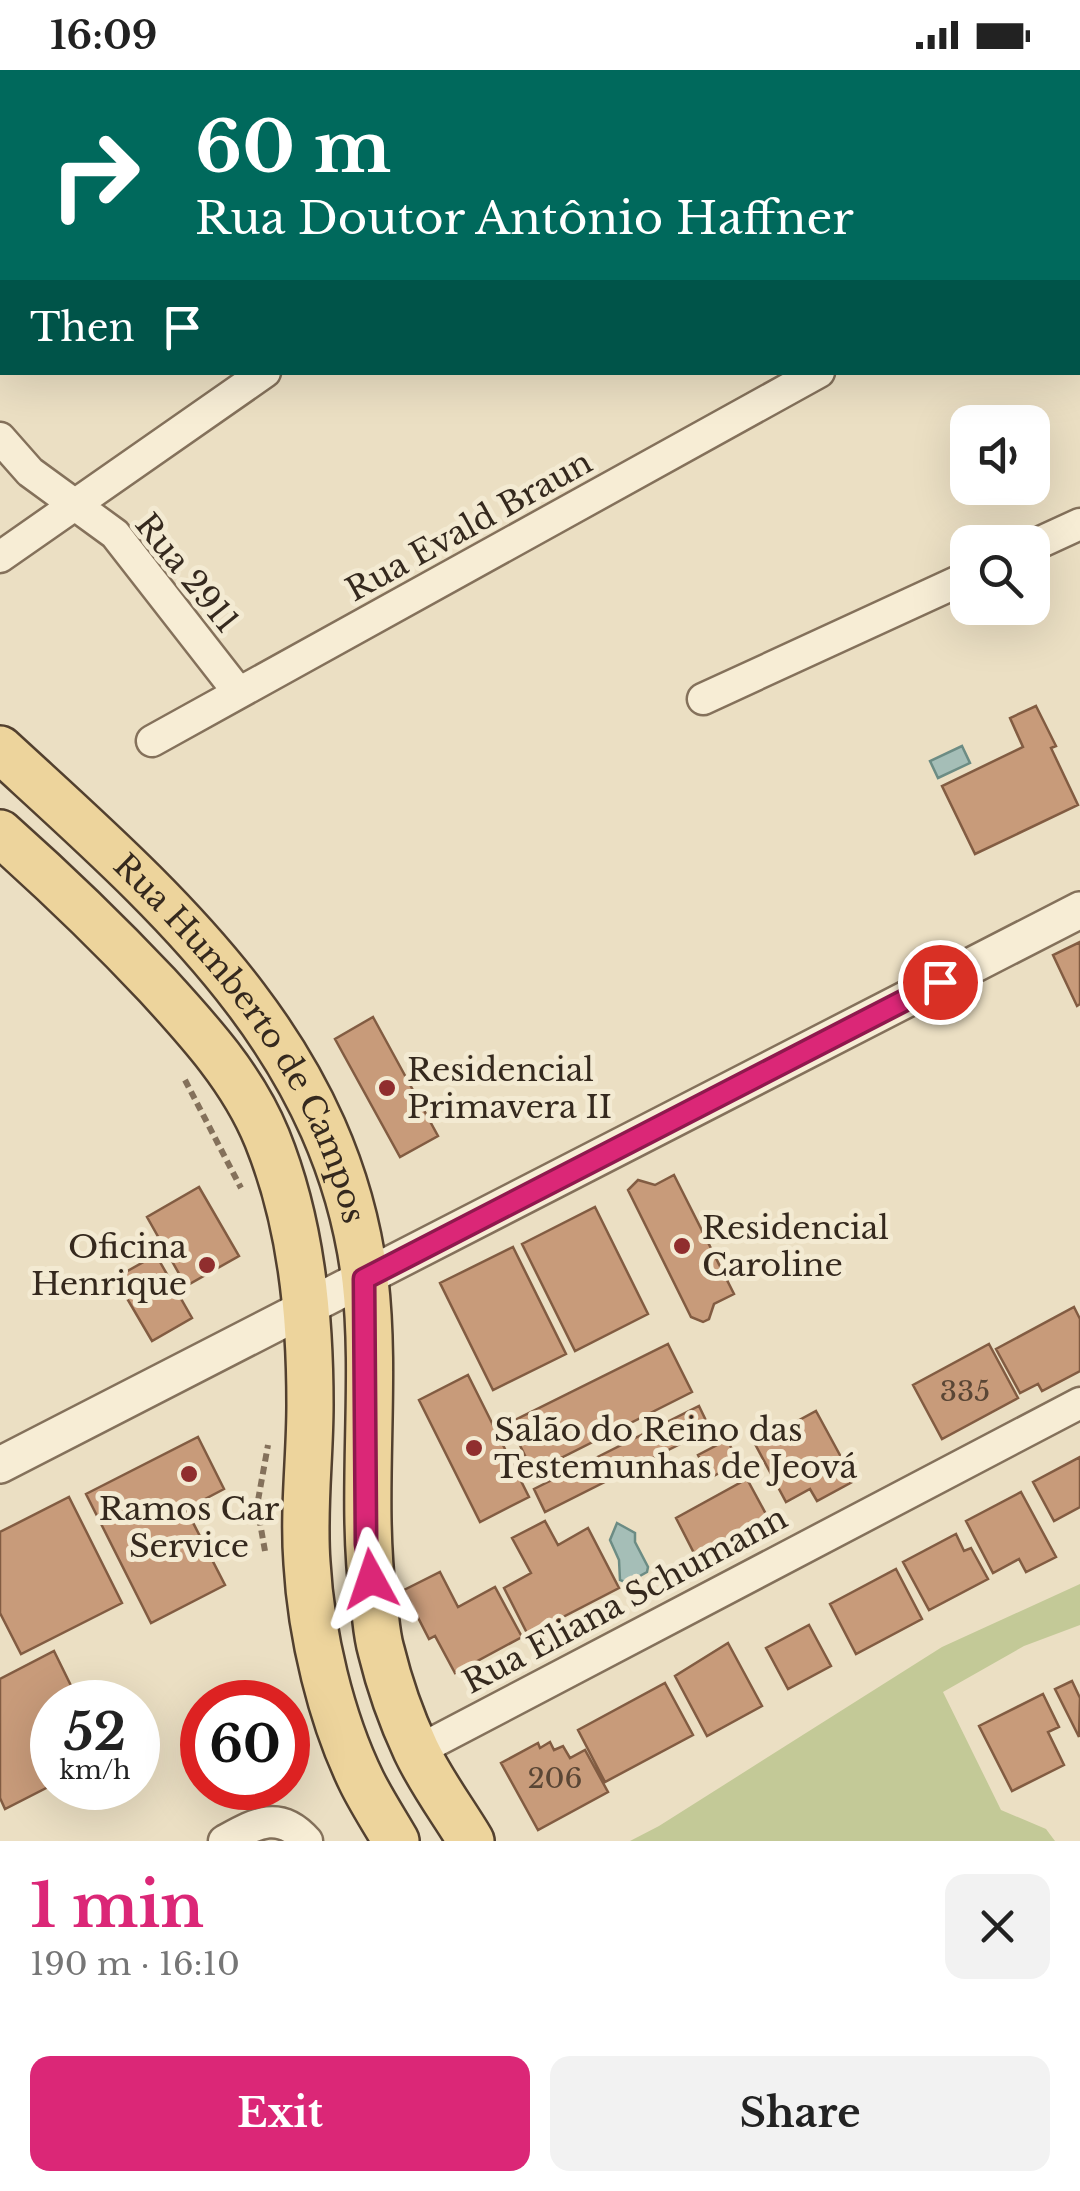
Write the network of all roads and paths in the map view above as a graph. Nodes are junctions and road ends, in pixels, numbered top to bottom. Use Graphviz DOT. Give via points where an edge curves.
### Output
graph roads {
  1 [pos="261,375"];
  2 [pos="814,375"];
  3 [pos="0,438"];
  4 [pos="73,504"];
  5 [pos="1080,524"];
  6 [pos="1050,538"];
  7 [pos="0,558"];
  8 [pos="950,585"];
  9 [pos="239,693"];
  10 [pos="704,699"];
  11 [pos="152,740"];
  12 [pos="0,750"];
  13 [pos="0,833"];
  14 [pos="1080,910"];
  15 [pos="364,1279"];
  16 [pos="306,1310"];
  17 [pos="1080,1402"];
  18 [pos="0,1465"];
  19 [pos="416,1751"];
  20 [pos="224,1841"];
  21 [pos="307,1841"];
  22 [pos="396,1841"];
  23 [pos="471,1841"];
  1 -- 4 [label="street"];
  2 -- 9 [label="street, Rua Evald Braun"];
  3 -- 4 [label="street, Rua 2911" via="30,472"];
  4 -- 7 [label="street"];
  4 -- 9 [label="street, Rua 2911" via="114,534"];
  5 -- 6 [label="street"];
  8 -- 10 [label="street"];
  9 -- 11 [label="street, Rua Evald Braun"];
  12 -- 15 [label="main road, Rua Humberto de Campos" via="197,938 292,1063 332,1148"];
  13 -- 16 [label="main road, Rua Humberto de Campos" via="92,916 237,1080 293,1213"];
  14 -- 15 [label="street"];
  15 -- 16 [label="street"];
  15 -- 19 [label="main road, Rua Humberto de Campos" via="366,1544 380,1649"];
  16 -- 18 [label="street"];
  16 -- 22 [label="main road, Rua Humberto de Campos" via="312,1620 323,1674 361,1781"];
  17 -- 19 [label="street, Rua Eliana Schumann"];
  19 -- 23 [label="main road, Rua Humberto de Campos"];
  20 -- 21 [label="street" via="261,1821 288,1824"];
}
